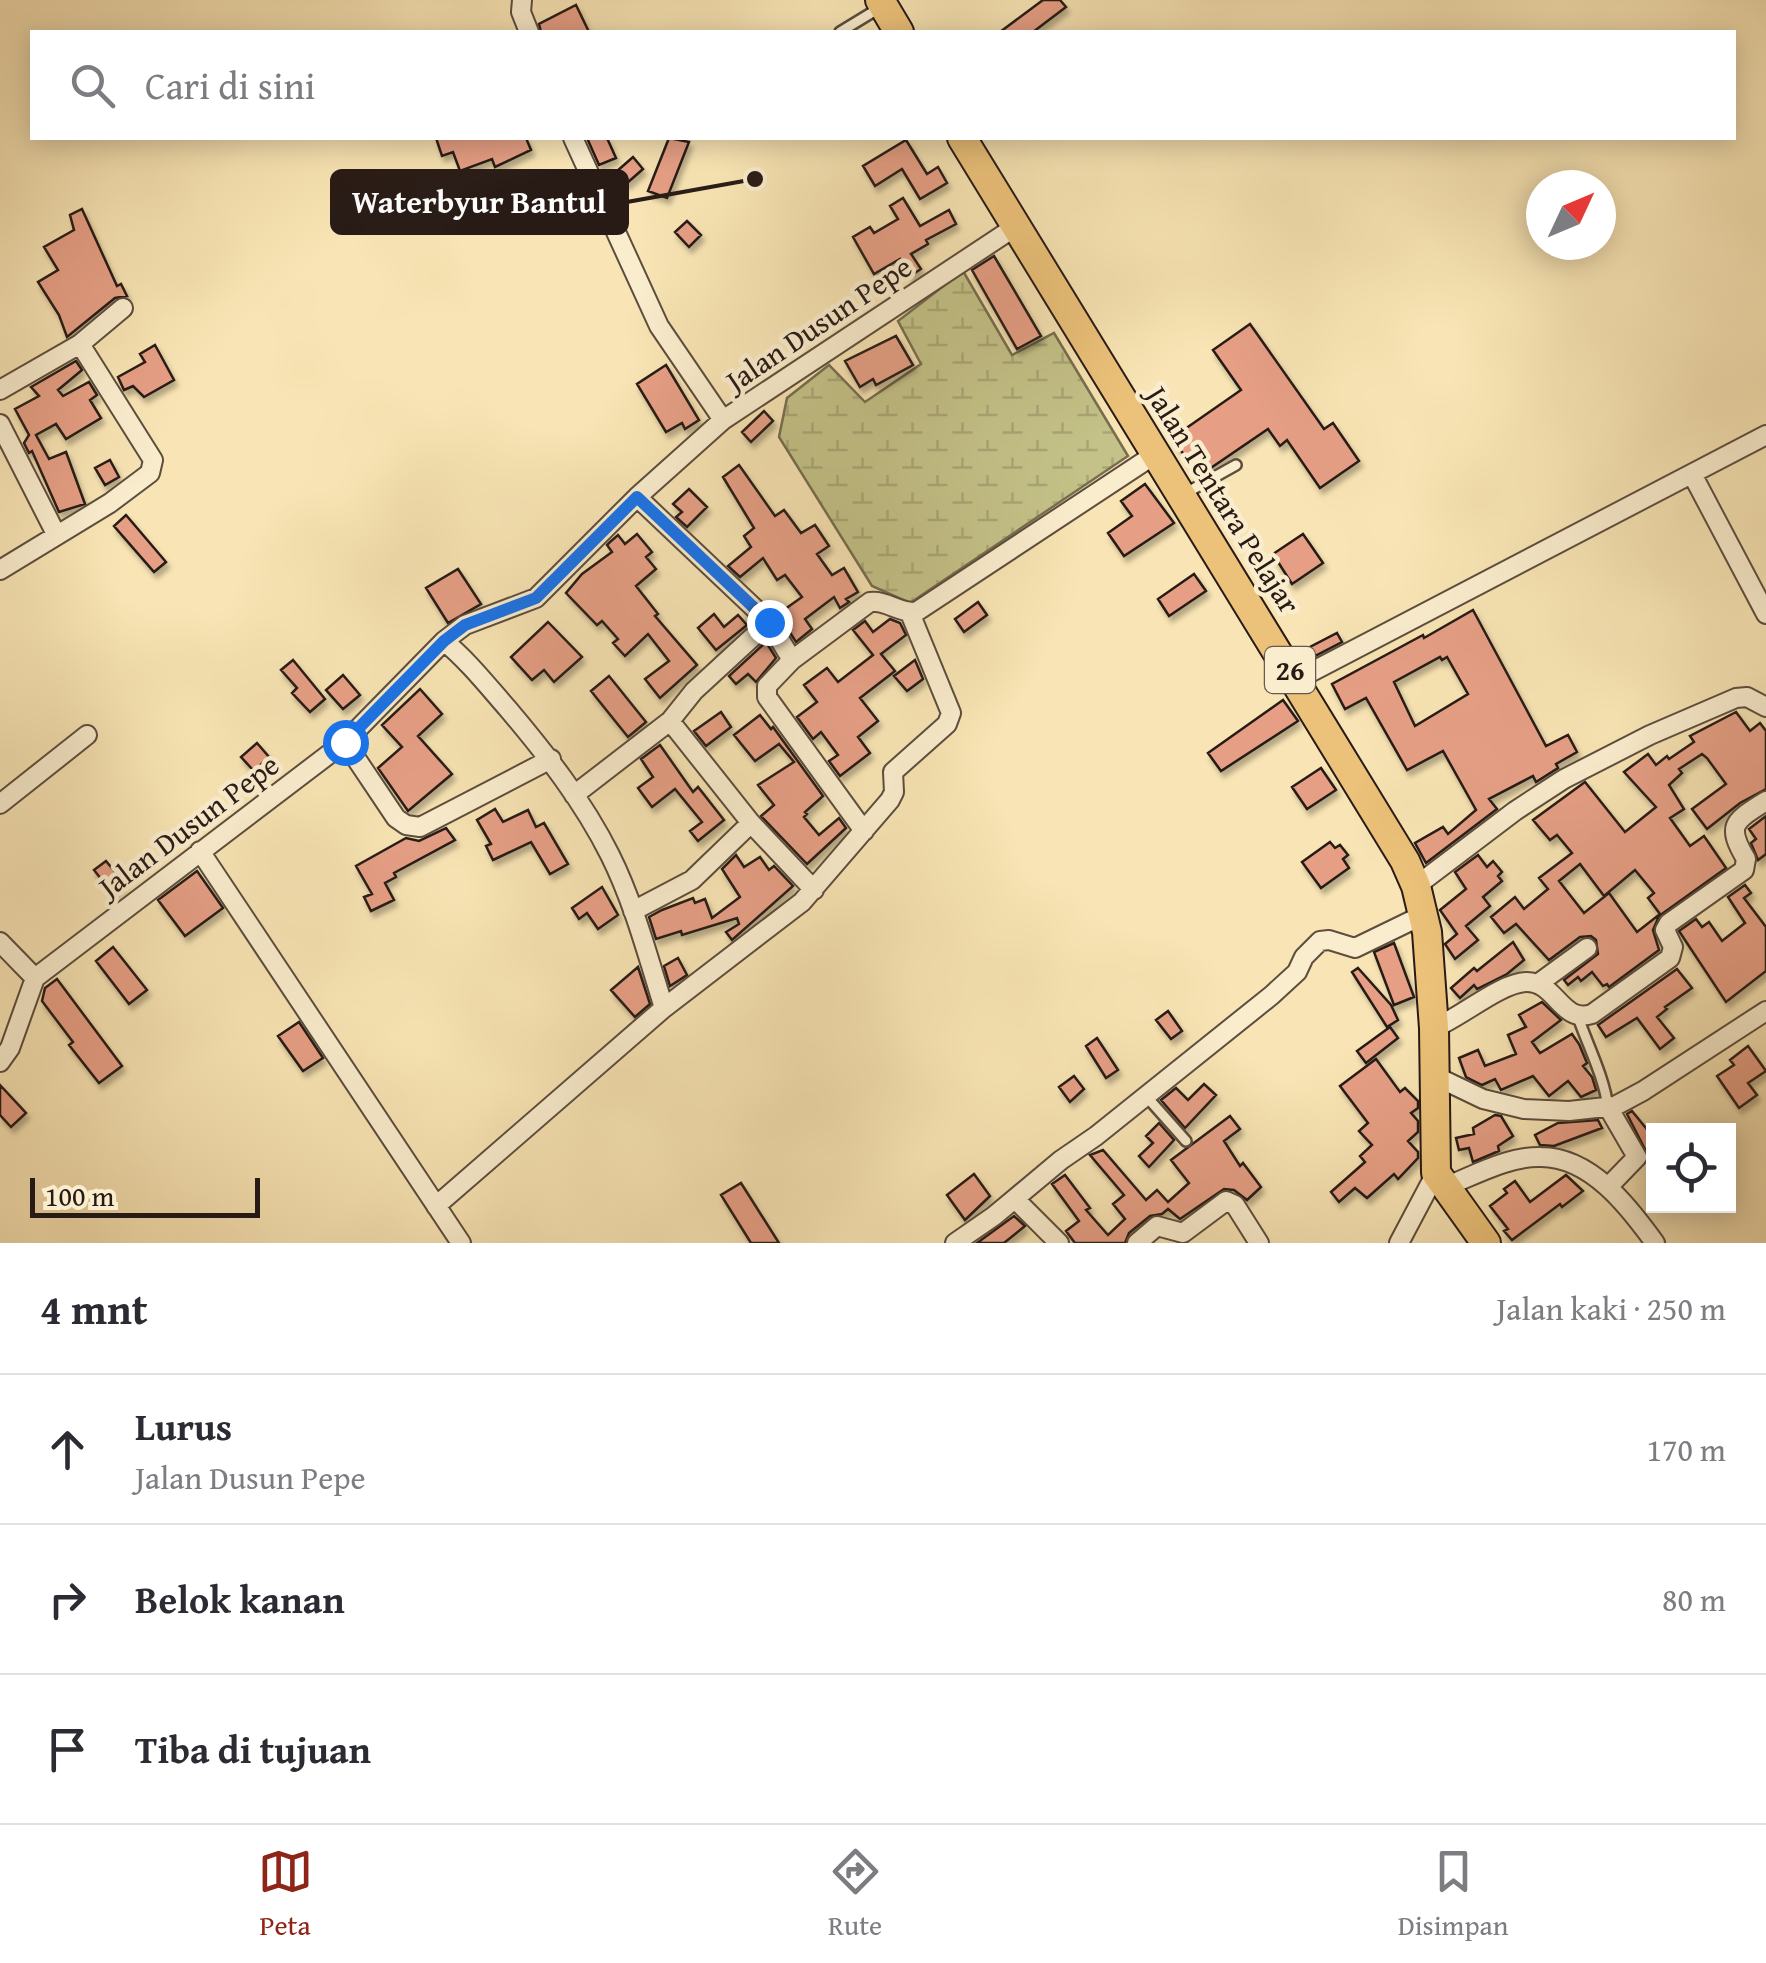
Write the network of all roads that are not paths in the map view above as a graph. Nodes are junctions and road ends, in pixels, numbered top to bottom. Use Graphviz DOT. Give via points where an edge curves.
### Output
graph roads {
  1 [pos="522,0"];
  2 [pos="882,3"];
  3 [pos="528,30"];
  4 [pos="843,30"];
  5 [pos="899,30"];
  6 [pos="575,140"];
  7 [pos="963,140"];
  8 [pos="1015,227"];
  9 [pos="123,308"];
  10 [pos="80,344"];
  11 [pos="0,390"];
  12 [pos="723,420"];
  13 [pos="0,424"];
  14 [pos="1766,434"];
  15 [pos="1156,453"];
  16 [pos="1236,465"];
  17 [pos="1692,474"];
  18 [pos="1182,495"];
  19 [pos="637,497"];
  20 [pos="56,534"];
  21 [pos="0,570"];
  22 [pos="910,613"];
  23 [pos="1766,614"];
  24 [pos="769,622"];
  25 [pos="444,641"];
  26 [pos="792,660"];
  27 [pos="1296,680"];
  28 [pos="1766,707"];
  29 [pos="670,721"];
  30 [pos="87,735"];
  31 [pos="345,742"];
  32 [pos="551,759"];
  33 [pos="574,795"];
  34 [pos="1766,801"];
  35 [pos="0,804"];
  36 [pos="751,823"];
  37 [pos="864,831"];
  38 [pos="200,851"];
  39 [pos="1416,886"];
  40 [pos="814,890"];
  41 [pos="633,911"];
  42 [pos="1425,914"];
  43 [pos="0,942"];
  44 [pos="1587,948"];
  45 [pos="35,978"];
  46 [pos="1539,983"];
  47 [pos="664,1008"];
  48 [pos="1766,1010"];
  49 [pos="1578,1016"];
  50 [pos="1434,1028"];
  51 [pos="0,1062"];
  52 [pos="1433,1076"];
  53 [pos="1146,1096"];
  54 [pos="1608,1107"];
  55 [pos="1186,1141"];
  56 [pos="1441,1180"];
  57 [pos="1608,1187"];
  58 [pos="1016,1199"];
  59 [pos="436,1206"];
  60 [pos="461,1243"];
  61 [pos="954,1243"];
  62 [pos="1059,1243"];
  63 [pos="1138,1243"];
  64 [pos="1259,1243"];
  65 [pos="1399,1243"];
  66 [pos="1486,1243"];
  67 [pos="1655,1243"];
  1 -- 3 [label="street"];
  2 -- 4 [label="lane"];
  2 -- 5 [label="main road"];
  6 -- 12 [label="street" via="660,326"];
  7 -- 8 [label="main road, Jalan Tentara Pelajar / 26"];
  8 -- 12 [label="street, Jalan Dusun Pepe"];
  8 -- 15 [label="main road, Jalan Tentara Pelajar / 26"];
  9 -- 10 [label="street"];
  10 -- 11 [label="street"];
  10 -- 20 [label="street" via="154,467"];
  12 -- 19 [label="street, Jalan Dusun Pepe"];
  13 -- 20 [label="street"];
  14 -- 17 [label="street"];
  15 -- 18 [label="main road, Jalan Tentara Pelajar / 26"];
  15 -- 22 [label="street"];
  16 -- 18 [label="lane"];
  17 -- 23 [label="street"];
  17 -- 27 [label="street"];
  18 -- 27 [label="main road, Jalan Tentara Pelajar / 26"];
  19 -- 24 [label="street"];
  19 -- 25 [label="street, Jalan Dusun Pepe" via="536,598 465,625"];
  20 -- 21 [label="street"];
  22 -- 26 [label="street" via="870,602"];
  22 -- 37 [label="street" via="950,719 893,772 894,792"];
  24 -- 26 [label="street"];
  24 -- 29 [label="street"];
  25 -- 31 [label="street, Jalan Dusun Pepe"];
  25 -- 32 [label="street"];
  26 -- 37 [label="street" via="767,686 767,697"];
  27 -- 39 [label="main road, Jalan Tentara Pelajar / 26"];
  28 -- 39 [label="street" via="1736,698 1650,735 1542,792"];
  29 -- 33 [label="street"];
  29 -- 36 [label="street"];
  30 -- 35 [label="street"];
  31 -- 32 [label="street" via="396,818 420,827"];
  31 -- 38 [label="street, Jalan Dusun Pepe"];
  32 -- 33 [label="street"];
  33 -- 41 [label="street" via="610,854"];
  34 -- 49 [label="street" via="1734,828 1744,870 1666,926 1670,958 1592,1014"];
  36 -- 40 [label="street"];
  36 -- 41 [label="street" via="692,880"];
  37 -- 40 [label="street"];
  38 -- 45 [label="street, Jalan Dusun Pepe"];
  38 -- 59 [label="street"];
  39 -- 42 [label="main road, Jalan Tentara Pelajar / 26"];
  40 -- 47 [label="street"];
  41 -- 47 [label="street"];
  42 -- 50 [label="main road, Jalan Tentara Pelajar / 26"];
  42 -- 53 [label="street" via="1355,948 1320,940 1272,995"];
  43 -- 45 [label="street"];
  44 -- 46 [label="street"];
  45 -- 51 [label="street"];
  46 -- 49 [label="street"];
  46 -- 50 [label="street" via="1515,984"];
  47 -- 59 [label="street"];
  48 -- 54 [label="street"];
  49 -- 54 [label="lane"];
  50 -- 52 [label="main road, Jalan Tentara Pelajar / 26"];
  52 -- 54 [label="street" via="1524,1110"];
  52 -- 56 [label="main road, Jalan Tentara Pelajar / 26"];
  53 -- 55 [label="lane"];
  53 -- 58 [label="street"];
  54 -- 57 [label="street" via="1637,1157"];
  56 -- 57 [label="street" via="1542,1157 1578,1167"];
  56 -- 65 [label="street"];
  56 -- 66 [label="main road"];
  57 -- 67 [label="street"];
  58 -- 61 [label="street"];
  58 -- 62 [label="street"];
  59 -- 60 [label="street"];
  63 -- 64 [label="street" via="1157,1226 1183,1233 1226,1200"];
}
